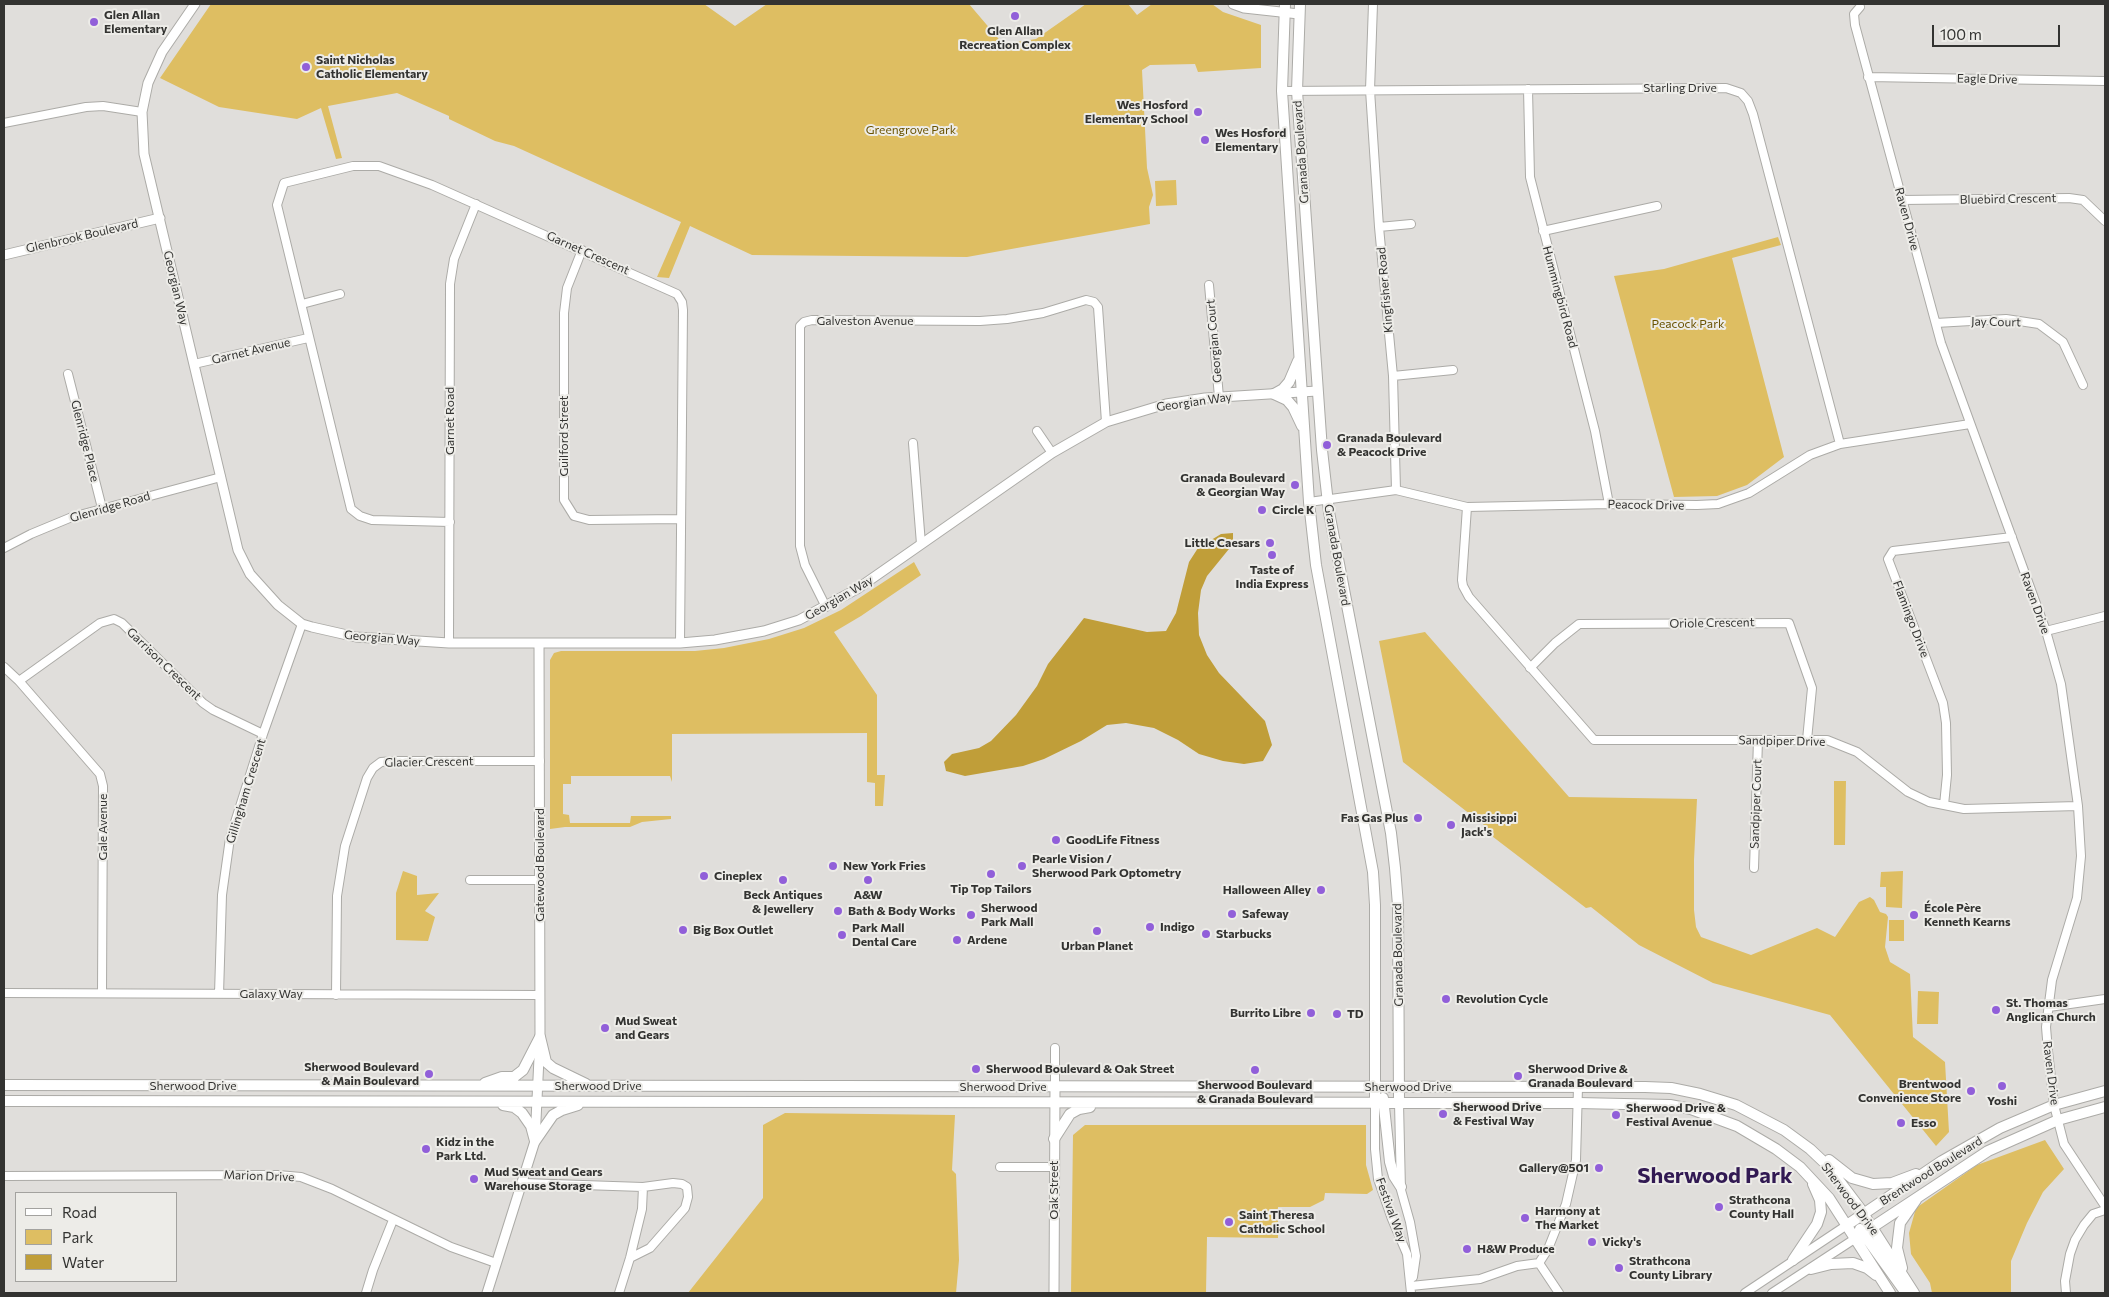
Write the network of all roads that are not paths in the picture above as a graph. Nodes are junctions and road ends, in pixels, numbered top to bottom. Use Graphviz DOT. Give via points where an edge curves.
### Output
graph roads {
  1 [pos="195,4"];
  2 [pos="1233,4"];
  3 [pos="1373,4"];
  4 [pos="1860,7"];
  5 [pos="1284,8"];
  6 [pos="1300,9"];
  7 [pos="1868,77"];
  8 [pos="2105,81"];
  9 [pos="1528,89"];
  10 [pos="1370,90"];
  11 [pos="1297,91"];
  12 [pos="1282,92"];
  13 [pos="142,112"];
  14 [pos="4,123"];
  15 [pos="1902,200"];
  16 [pos="476,204"];
  17 [pos="1657,206"];
  18 [pos="160,218"];
  19 [pos="2105,221"];
  20 [pos="1411,224"];
  21 [pos="1379,227"];
  22 [pos="1543,231"];
  23 [pos="582,250"];
  24 [pos="4,255"];
  25 [pos="1210,285"];
  26 [pos="340,294"];
  27 [pos="302,304"];
  28 [pos="1936,323"];
  29 [pos="308,338"];
  30 [pos="1299,356"];
  31 [pos="194,364"];
  32 [pos="1453,370"];
  33 [pos="68,374"];
  34 [pos="1393,376"];
  35 [pos="2083,385"];
  36 [pos="1318,391"];
  37 [pos="1302,392"];
  38 [pos="1274,394"];
  39 [pos="1219,397"];
  40 [pos="1106,422"];
  41 [pos="1970,424"];
  42 [pos="1037,431"];
  43 [pos="1304,431"];
  44 [pos="913,443"];
  45 [pos="1840,444"];
  46 [pos="1052,453"];
  47 [pos="220,477"];
  48 [pos="1396,490"];
  49 [pos="1327,500"];
  50 [pos="1309,502"];
  51 [pos="1609,504"];
  52 [pos="1467,507"];
  53 [pos="102,508"];
  54 [pos="680,519"];
  55 [pos="450,522"];
  56 [pos="2012,537"];
  57 [pos="921,544"];
  58 [pos="4,548"];
  59 [pos="826,607"];
  60 [pos="2105,616"];
  61 [pos="302,624"];
  62 [pos="2046,632"];
  63 [pos="680,642"];
  64 [pos="449,643"];
  65 [pos="539,644"];
  66 [pos="4,667"];
  67 [pos="1530,668"];
  68 [pos="19,681"];
  69 [pos="263,734"];
  70 [pos="1758,740"];
  71 [pos="1807,740"];
  72 [pos="540,761"];
  73 [pos="1944,805"];
  74 [pos="2078,806"];
  75 [pos="1754,868"];
  76 [pos="470,880"];
  77 [pos="540,880"];
  78 [pos="4,993"];
  79 [pos="102,993"];
  80 [pos="219,994"];
  81 [pos="336,994"];
  82 [pos="539,995"];
  83 [pos="2105,1000"];
  84 [pos="2048,1007"];
  85 [pos="540,1037"];
  86 [pos="1055,1048"];
  87 [pos="4,1085"];
  88 [pos="477,1086"];
  89 [pos="590,1086"];
  90 [pos="538,1087"];
  91 [pos="1055,1087"];
  92 [pos="1375,1087"];
  93 [pos="1400,1087"];
  94 [pos="1578,1087"];
  95 [pos="2105,1090"];
  96 [pos="4,1101"];
  97 [pos="490,1101"];
  98 [pos="537,1102"];
  99 [pos="597,1102"];
  100 [pos="1099,1102"];
  101 [pos="1578,1102"];
  102 [pos="1055,1103"];
  103 [pos="1380,1103"];
  104 [pos="1399,1103"];
  105 [pos="2054,1105"];
  106 [pos="2105,1107"];
  107 [pos="2058,1120"];
  108 [pos="1054,1139"];
  109 [pos="535,1141"];
  110 [pos="1810,1150"];
  111 [pos="1054,1167"];
  112 [pos="1000,1168"];
  113 [pos="1931,1169"];
  114 [pos="4,1176"];
  115 [pos="1810,1177"];
  116 [pos="523,1183"];
  117 [pos="643,1187"];
  118 [pos="1401,1187"];
  119 [pos="1919,1195"];
  120 [pos="2105,1206"];
  121 [pos="2105,1210"];
  122 [pos="1863,1214"];
  123 [pos="393,1220"];
  124 [pos="1847,1224"];
  125 [pos="1864,1233"];
  126 [pos="630,1258"];
  127 [pos="1793,1260"];
  128 [pos="1539,1262"];
  129 [pos="496,1263"];
  130 [pos="1811,1268"];
  131 [pos="1904,1276"];
  132 [pos="1883,1280"];
  133 [pos="1411,1290"];
  134 [pos="366,1293"];
  135 [pos="487,1293"];
  136 [pos="619,1293"];
  137 [pos="1054,1293"];
  138 [pos="1558,1293"];
  139 [pos="1744,1293"];
  140 [pos="1772,1293"];
  141 [pos="1890,1293"];
  142 [pos="1906,1293"];
  143 [pos="1914,1293"];
  144 [pos="2066,1293"];
  1 -- 13 [label="street, Georgian Way" via="156,63"];
  2 -- 5 [label="street" via="1244,8"];
  3 -- 10 [label="street, Kingfisher Road"];
  4 -- 7 [label="street, Raven Drive" via="1854,14"];
  5 -- 6 [label="street"];
  5 -- 12 [label="main road, Granada Boulevard"];
  6 -- 11 [label="main road, Granada Boulevard"];
  7 -- 8 [label="street, Eagle Drive"];
  7 -- 15 [label="street, Raven Drive"];
  9 -- 10 [label="street, Starling Drive"];
  9 -- 22 [label="street, Hummingbird Road" via="1530,177"];
  9 -- 45 [label="street, Starling Drive" via="1726,88 1745,97 1753,114"];
  10 -- 11 [label="street, Starling Drive"];
  10 -- 21 [label="street, Kingfisher Road"];
  11 -- 12 [label="street, Starling Drive"];
  11 -- 36 [label="main road, Granada Boulevard"];
  12 -- 30 [label="main road, Granada Boulevard"];
  13 -- 14 [label="street" via="103,106 86,107"];
  13 -- 18 [label="street, Georgian Way" via="144,154"];
  15 -- 19 [label="street, Bluebird Crescent" via="2069,198 2083,200"];
  15 -- 28 [label="street, Raven Drive"];
  16 -- 23 [label="street, Garnet Crescent"];
  16 -- 27 [label="street, Garnet Crescent" via="380,166 353,166 284,183 278,205"];
  16 -- 55 [label="street, Garnet Road" via="454,258 450,284"];
  17 -- 22 [label="street"];
  18 -- 24 [label="street, Glenbrook Boulevard"];
  18 -- 31 [label="street, Georgian Way"];
  20 -- 21 [label="street"];
  21 -- 34 [label="street, Kingfisher Road"];
  22 -- 51 [label="street, Hummingbird Road" via="1595,431"];
  23 -- 54 [label="street, Garnet Crescent" via="661,285 678,294 682,302"];
  23 -- 54 [label="street, Guilford Street" via="567,288 564,313 564,500 574,516 589,520"];
  25 -- 39 [label="street, Georgian Court"];
  26 -- 27 [label="street"];
  27 -- 29 [label="street, Garnet Crescent"];
  28 -- 35 [label="street, Jay Court" via="2006,320 2039,324 2063,342"];
  28 -- 41 [label="street, Raven Drive"];
  29 -- 31 [label="street, Garnet Avenue"];
  29 -- 55 [label="street, Garnet Crescent" via="351,509 372,520"];
  30 -- 37 [label="main road, Granada Boulevard"];
  30 -- 38 [label="main road" via="1292,378"];
  31 -- 47 [label="street, Georgian Way"];
  32 -- 34 [label="street"];
  33 -- 53 [label="street, Glenridge Place"];
  34 -- 48 [label="street, Kingfisher Road"];
  36 -- 37 [label="street, Georgian Way"];
  36 -- 49 [label="main road, Granada Boulevard"];
  37 -- 38 [label="street, Georgian Way"];
  37 -- 43 [label="main road, Granada Boulevard"];
  38 -- 39 [label="street, Georgian Way"];
  38 -- 43 [label="main road" via="1293,407"];
  39 -- 40 [label="street, Georgian Way" via="1166,404"];
  40 -- 46 [label="street, Georgian Way"];
  40 -- 59 [label="street, Galveston Avenue" via="1098,307 1094,302 1086,300 1043,313 989,321 804,322 800,326 800,546"];
  41 -- 45 [label="street, Peacock Drive"];
  41 -- 56 [label="street, Raven Drive"];
  42 -- 46 [label="street"];
  43 -- 50 [label="main road, Granada Boulevard"];
  44 -- 57 [label="street"];
  45 -- 51 [label="street, Peacock Drive" via="1810,454 1749,493 1718,504"];
  46 -- 57 [label="street, Georgian Way"];
  47 -- 53 [label="street, Glenridge Road"];
  47 -- 61 [label="street, Georgian Way" via="238,550 250,574 278,605"];
  48 -- 49 [label="street, Peacock Drive"];
  48 -- 52 [label="street, Peacock Drive"];
  49 -- 50 [label="street, Peacock Drive"];
  49 -- 93 [label="main road, Granada Boulevard" via="1394,860 1398,905"];
  50 -- 92 [label="main road, Granada Boulevard" via="1316,565 1373,872"];
  51 -- 52 [label="street, Peacock Drive"];
  52 -- 67 [label="street, Sandpiper Drive" via="1463,586"];
  53 -- 58 [label="street, Glenridge Road" via="72,517"];
  54 -- 63 [label="street, Garnet Crescent"];
  55 -- 64 [label="street, Garnet Road"];
  56 -- 62 [label="street, Raven Drive"];
  56 -- 73 [label="street, Flamingo Drive" via="1893,551 1888,559 1942,703 1948,775"];
  57 -- 59 [label="street, Georgian Way" via="857,590"];
  59 -- 63 [label="street, Georgian Way" via="764,631"];
  60 -- 62 [label="street"];
  61 -- 64 [label="street, Georgian Way" via="356,637"];
  61 -- 69 [label="street, Gillingham Crescent"];
  62 -- 74 [label="street, Raven Drive" via="2061,684"];
  63 -- 65 [label="street, Georgian Way"];
  64 -- 65 [label="street, Georgian Way"];
  65 -- 72 [label="street, Gatewood Boulevard"];
  66 -- 68 [label="street, Gale Avenue"];
  67 -- 70 [label="street, Sandpiper Drive" via="1594,740"];
  67 -- 71 [label="street, Oriole Crescent" via="1554,643 1579,624 1789,622 1812,688"];
  68 -- 69 [label="street, Garrison Crescent" via="100,623 114,619 122,623 203,703"];
  68 -- 79 [label="street, Gale Avenue" via="100,774 103,786"];
  69 -- 80 [label="street, Gillingham Crescent" via="230,838 222,895"];
  70 -- 71 [label="street, Sandpiper Drive"];
  70 -- 75 [label="street, Sandpiper Court"];
  71 -- 73 [label="street, Sandpiper Drive" via="1827,740 1857,752 1908,792"];
  72 -- 77 [label="street, Gatewood Boulevard"];
  72 -- 81 [label="street, Glacier Crescent" via="381,762 373,768 345,846 338,896"];
  73 -- 74 [label="street, Sandpiper Drive" via="1964,809"];
  74 -- 84 [label="street, Raven Drive" via="2081,856 2077,898 2056,963"];
  76 -- 77 [label="street"];
  77 -- 82 [label="street, Gatewood Boulevard"];
  78 -- 79 [label="street, Galaxy Way"];
  79 -- 80 [label="street, Galaxy Way"];
  80 -- 81 [label="street, Galaxy Way"];
  81 -- 82 [label="street, Galaxy Way"];
  82 -- 85 [label="street, Gatewood Boulevard"];
  83 -- 84 [label="street"];
  84 -- 105 [label="street, Raven Drive" via="2046,1027"];
  85 -- 88 [label="main road" via="523,1070 514,1077 502,1077"];
  85 -- 89 [label="main road" via="546,1062"];
  85 -- 90 [label="street, Gatewood Boulevard"];
  86 -- 91 [label="street"];
  87 -- 88 [label="main road, Sherwood Drive"];
  88 -- 90 [label="main road, Sherwood Drive"];
  89 -- 90 [label="main road, Sherwood Drive"];
  89 -- 91 [label="main road, Sherwood Drive"];
  90 -- 98 [label="street, Gatewood Boulevard"];
  91 -- 92 [label="main road, Sherwood Drive"];
  91 -- 102 [label="street, Oak Street"];
  92 -- 93 [label="main road, Sherwood Drive"];
  92 -- 103 [label="main road, Granada Boulevard"];
  93 -- 94 [label="main road, Sherwood Drive"];
  93 -- 104 [label="main road, Granada Boulevard"];
  94 -- 101 [label="street"];
  94 -- 110 [label="main road, Sherwood Drive" via="1662,1088 1708,1096 1754,1113"];
  95 -- 105 [label="main road, Brentwood Boulevard"];
  96 -- 97 [label="main road, Sherwood Drive"];
  97 -- 98 [label="main road, Sherwood Drive"];
  97 -- 109 [label="main road" via="522,1113 531,1126"];
  98 -- 99 [label="main road, Sherwood Drive"];
  98 -- 109 [label="street, Gatewood Boulevard"];
  99 -- 102 [label="main road, Sherwood Drive"];
  99 -- 109 [label="main road" via="570,1106 557,1112"];
  100 -- 102 [label="main road, Sherwood Drive"];
  100 -- 103 [label="main road, Sherwood Drive"];
  100 -- 108 [label="main road" via="1070,1114"];
  101 -- 104 [label="main road, Sherwood Drive"];
  101 -- 115 [label="main road, Sherwood Drive" via="1670,1105 1699,1111 1737,1126 1776,1149"];
  101 -- 128 [label="street" via="1576,1160 1566,1204 1548,1249"];
  102 -- 108 [label="street, Oak Street"];
  103 -- 104 [label="main road, Sherwood Drive"];
  103 -- 118 [label="main road, Granada Boulevard" via="1390,1162"];
  103 -- 133 [label="street, Festival Way" via="1375,1149 1378,1179 1407,1254"];
  104 -- 118 [label="street, Festival Way"];
  105 -- 107 [label="street, Raven Drive"];
  105 -- 113 [label="main road, Brentwood Boulevard" via="2000,1128"];
  106 -- 107 [label="main road, Brentwood Boulevard"];
  107 -- 119 [label="main road, Brentwood Boulevard" via="1988,1151"];
  107 -- 120 [label="street, Raven Drive" via="2064,1144"];
  108 -- 111 [label="street, Oak Street"];
  109 -- 116 [label="street, Gatewood Boulevard"];
  110 -- 113 [label="main road" via="1827,1158 1852,1178 1873,1184 1892,1182"];
  110 -- 122 [label="main road, Sherwood Drive" via="1828,1166"];
  111 -- 112 [label="street"];
  111 -- 137 [label="street, Oak Street"];
  113 -- 122 [label="main road, Brentwood Boulevard"];
  114 -- 123 [label="street, Marion Drive" via="293,1176 314,1181"];
  115 -- 124 [label="main road, Sherwood Drive"];
  115 -- 127 [label="main road" via="1820,1200 1821,1212 1817,1224"];
  116 -- 117 [label="street"];
  116 -- 129 [label="street, Gatewood Boulevard"];
  117 -- 126 [label="street" via="642,1209"];
  117 -- 126 [label="street" via="682,1184 687,1187 688,1197 685,1208 650,1248"];
  118 -- 133 [label="street, Festival Way" via="1416,1256"];
  119 -- 125 [label="main road, Brentwood Boulevard"];
  119 -- 131 [label="main road" via="1900,1224 1898,1234 1897,1248"];
  121 -- 144 [label="street" via="2094,1214 2084,1224 2076,1240 2070,1254"];
  122 -- 124 [label="main road, Brentwood Boulevard"];
  122 -- 125 [label="main road, Sherwood Drive"];
  123 -- 129 [label="street, Marion Drive" via="451,1247"];
  123 -- 134 [label="street"];
  124 -- 125 [label="main road, Sherwood Drive"];
  124 -- 127 [label="street, Brentwood Boulevard"];
  125 -- 130 [label="street, Brentwood Boulevard"];
  125 -- 131 [label="main road, Sherwood Drive"];
  125 -- 132 [label="main road, Sherwood Drive"];
  125 -- 142 [label="main road"];
  126 -- 136 [label="street"];
  127 -- 139 [label="street, Brentwood Boulevard"];
  128 -- 133 [label="street" via="1480,1279"];
  128 -- 138 [label="street"];
  129 -- 135 [label="street, Gatewood Boulevard"];
  130 -- 132 [label="main road" via="1852,1263 1867,1268"];
  130 -- 140 [label="street, Brentwood Boulevard"];
  131 -- 143 [label="main road, Sherwood Drive"];
  132 -- 141 [label="main road, Sherwood Drive"];
}
